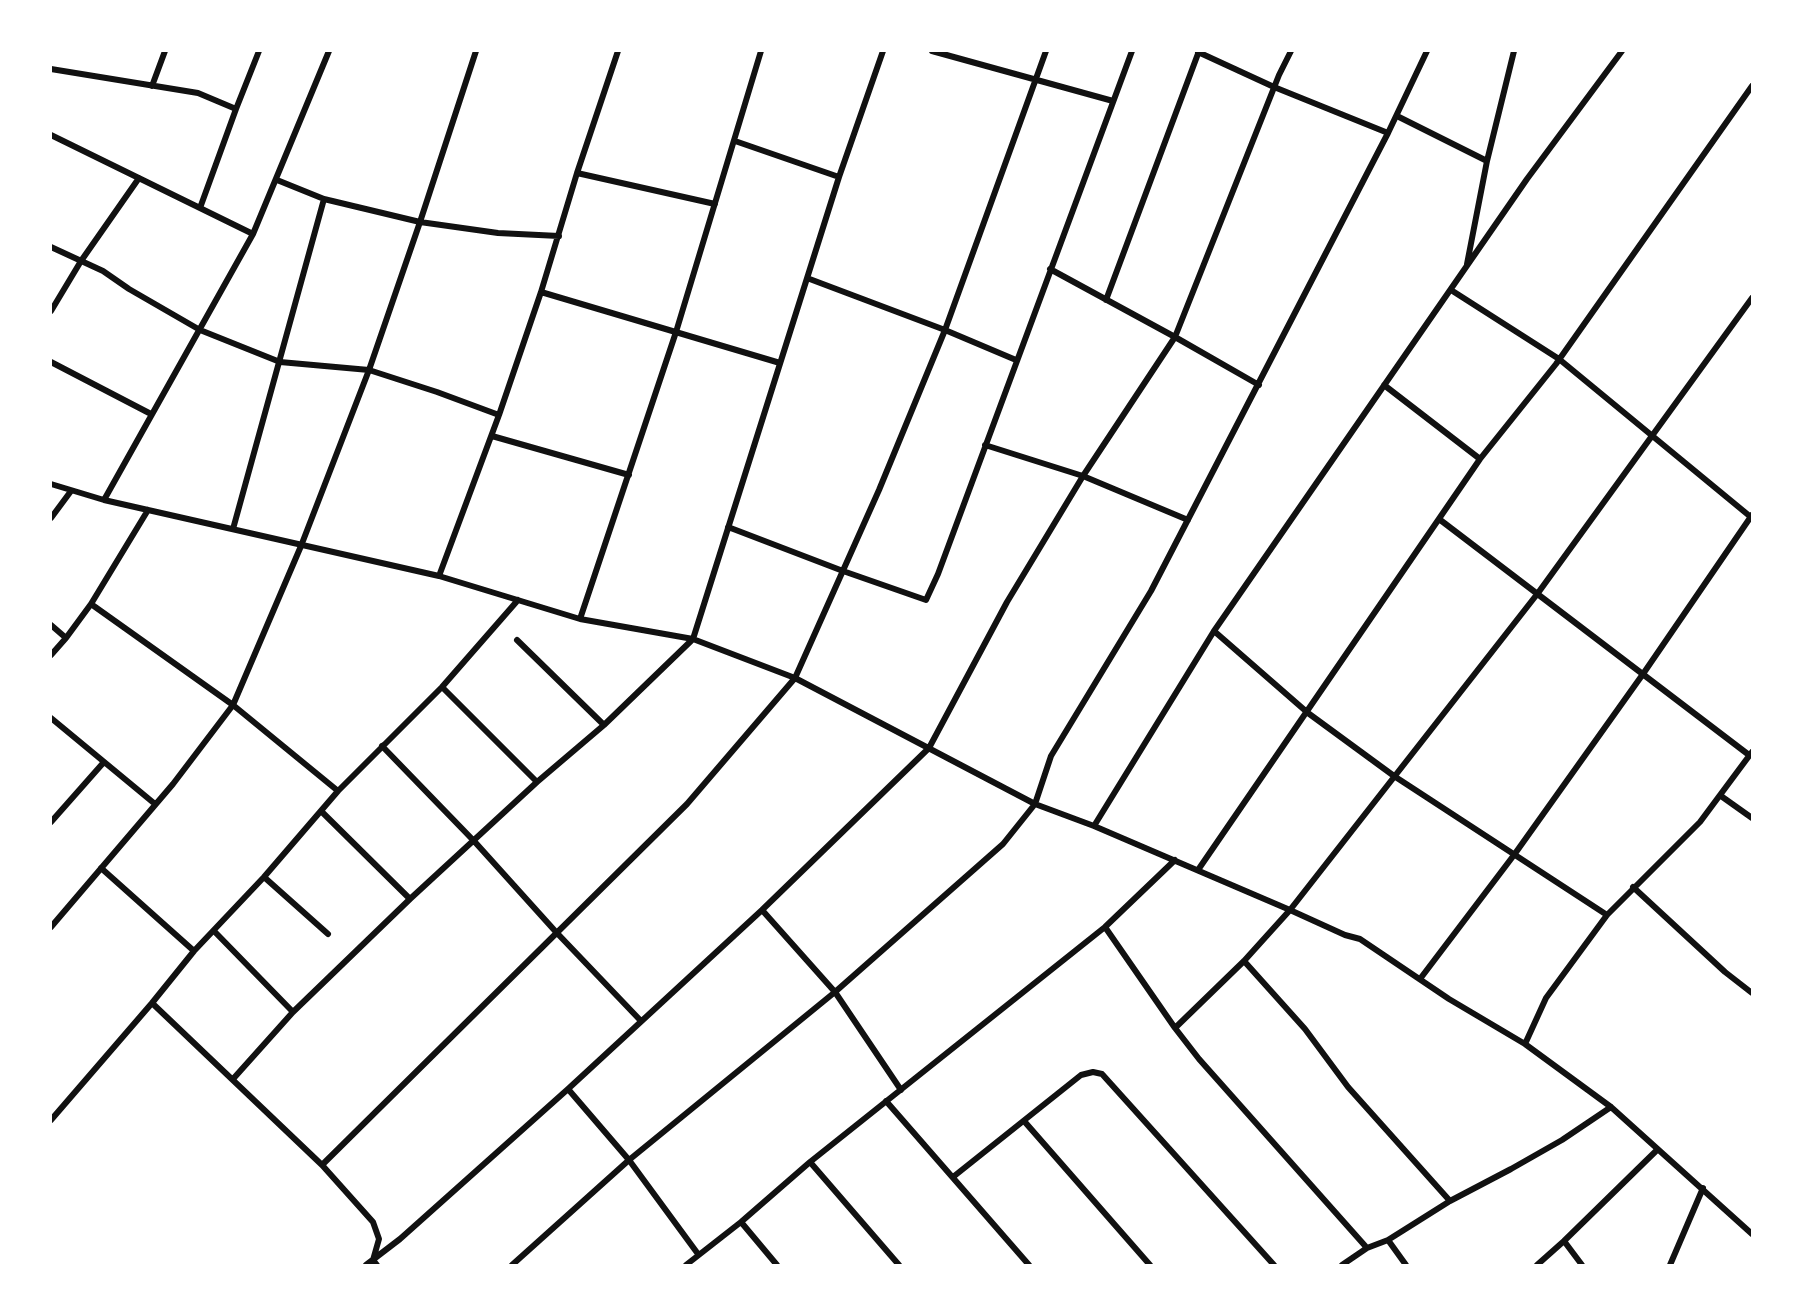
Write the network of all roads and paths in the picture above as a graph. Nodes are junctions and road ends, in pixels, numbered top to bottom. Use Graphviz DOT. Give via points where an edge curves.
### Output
graph roads {
  1 [pos="165,51"];
  2 [pos="259,51"];
  3 [pos="330,51"];
  4 [pos="476,51"];
  5 [pos="618,51"];
  6 [pos="761,51"];
  7 [pos="883,51"];
  8 [pos="933,51"];
  9 [pos="1046,51"];
  10 [pos="1132,51"];
  11 [pos="1198,51"];
  12 [pos="1291,51"];
  13 [pos="1427,51"];
  14 [pos="1514,51"];
  15 [pos="1622,51"];
  16 [pos="51,69"];
  17 [pos="1036,80"];
  18 [pos="152,86"];
  19 [pos="1752,86"];
  20 [pos="1274,87"];
  21 [pos="1113,101"];
  22 [pos="236,109"];
  23 [pos="1397,116"];
  24 [pos="1388,133"];
  25 [pos="51,135"];
  26 [pos="735,141"];
  27 [pos="1487,161"];
  28 [pos="577,173"];
  29 [pos="839,177"];
  30 [pos="139,178"];
  31 [pos="277,180"];
  32 [pos="324,198"];
  33 [pos="715,204"];
  34 [pos="200,208"];
  35 [pos="420,222"];
  36 [pos="253,234"];
  37 [pos="559,236"];
  38 [pos="51,247"];
  39 [pos="81,261"];
  40 [pos="1467,266"];
  41 [pos="1050,269"];
  42 [pos="807,278"];
  43 [pos="1450,290"];
  44 [pos="541,291"];
  45 [pos="1752,298"];
  46 [pos="1106,300"];
  47 [pos="51,311"];
  48 [pos="200,330"];
  49 [pos="945,330"];
  50 [pos="676,332"];
  51 [pos="1175,337"];
  52 [pos="1560,359"];
  53 [pos="1016,360"];
  54 [pos="51,362"];
  55 [pos="280,362"];
  56 [pos="780,363"];
  57 [pos="369,370"];
  58 [pos="1259,385"];
  59 [pos="1384,385"];
  60 [pos="151,414"];
  61 [pos="500,415"];
  62 [pos="1653,434"];
  63 [pos="492,436"];
  64 [pos="985,445"];
  65 [pos="1480,459"];
  66 [pos="629,475"];
  67 [pos="1083,476"];
  68 [pos="51,484"];
  69 [pos="71,491"];
  70 [pos="104,500"];
  71 [pos="148,510"];
  72 [pos="1752,517"];
  73 [pos="51,518"];
  74 [pos="1439,519"];
  75 [pos="1188,520"];
  76 [pos="728,527"];
  77 [pos="233,529"];
  78 [pos="301,546"];
  79 [pos="843,571"];
  80 [pos="440,576"];
  81 [pos="1538,593"];
  82 [pos="518,600"];
  83 [pos="90,604"];
  84 [pos="580,619"];
  85 [pos="51,626"];
  86 [pos="1214,631"];
  87 [pos="66,638"];
  88 [pos="693,639"];
  89 [pos="517,640"];
  90 [pos="51,655"];
  91 [pos="1643,674"];
  92 [pos="795,678"];
  93 [pos="442,687"];
  94 [pos="233,705"];
  95 [pos="1308,713"];
  96 [pos="51,718"];
  97 [pos="604,725"];
  98 [pos="382,746"];
  99 [pos="929,748"];
  100 [pos="1751,754"];
  101 [pos="104,762"];
  102 [pos="1394,776"];
  103 [pos="537,782"];
  104 [pos="338,791"];
  105 [pos="1721,796"];
  106 [pos="156,804"];
  107 [pos="1035,804"];
  108 [pos="322,812"];
  109 [pos="1752,818"];
  110 [pos="51,822"];
  111 [pos="1094,826"];
  112 [pos="474,841"];
  113 [pos="1514,855"];
  114 [pos="1175,860"];
  115 [pos="101,868"];
  116 [pos="1198,870"];
  117 [pos="264,877"];
  118 [pos="1633,887"];
  119 [pos="410,899"];
  120 [pos="762,909"];
  121 [pos="1290,909"];
  122 [pos="1607,915"];
  123 [pos="51,927"];
  124 [pos="1105,927"];
  125 [pos="214,931"];
  126 [pos="556,932"];
  127 [pos="328,933"];
  128 [pos="194,951"];
  129 [pos="1244,961"];
  130 [pos="1420,979"];
  131 [pos="835,992"];
  132 [pos="1752,993"];
  133 [pos="152,1003"];
  134 [pos="293,1012"];
  135 [pos="641,1022"];
  136 [pos="1175,1028"];
  137 [pos="1525,1044"];
  138 [pos="233,1079"];
  139 [pos="568,1089"];
  140 [pos="901,1090"];
  141 [pos="886,1101"];
  142 [pos="1611,1107"];
  143 [pos="51,1120"];
  144 [pos="1024,1121"];
  145 [pos="1657,1150"];
  146 [pos="629,1160"];
  147 [pos="810,1162"];
  148 [pos="322,1165"];
  149 [pos="953,1177"];
  150 [pos="1703,1188"];
  151 [pos="1450,1201"];
  152 [pos="741,1222"];
  153 [pos="1752,1234"];
  154 [pos="1388,1240"];
  155 [pos="1564,1241"];
  156 [pos="1367,1248"];
  157 [pos="698,1254"];
  158 [pos="375,1262"];
  159 [pos="366,1265"];
  160 [pos="512,1265"];
  161 [pos="686,1265"];
  162 [pos="777,1265"];
  163 [pos="899,1265"];
  164 [pos="1029,1265"];
  165 [pos="1150,1265"];
  166 [pos="1274,1265"];
  167 [pos="1342,1265"];
  168 [pos="1406,1265"];
  169 [pos="1537,1265"];
  170 [pos="1582,1265"];
  171 [pos="1670,1265"];
  1 -- 18 [label="street"];
  2 -- 22 [label="street"];
  3 -- 31 [label="street"];
  4 -- 35 [label="street"];
  5 -- 28 [label="street"];
  6 -- 26 [label="street"];
  7 -- 29 [label="street"];
  8 -- 17 [label="street"];
  9 -- 17 [label="street"];
  10 -- 21 [label="street"];
  11 -- 20 [label="street"];
  11 -- 46 [label="street"];
  12 -- 20 [label="street"];
  13 -- 23 [label="street"];
  14 -- 27 [label="street"];
  15 -- 40 [label="street"];
  16 -- 18 [label="street"];
  17 -- 21 [label="street"];
  17 -- 49 [label="street"];
  18 -- 22 [label="street" via="198,93"];
  19 -- 52 [label="street"];
  20 -- 24 [label="street"];
  20 -- 51 [label="street"];
  21 -- 41 [label="street"];
  22 -- 34 [label="street"];
  23 -- 24 [label="street"];
  23 -- 27 [label="street"];
  24 -- 58 [label="street"];
  25 -- 30 [label="street"];
  26 -- 29 [label="street"];
  26 -- 33 [label="street"];
  27 -- 40 [label="street"];
  28 -- 33 [label="street"];
  28 -- 37 [label="street"];
  29 -- 42 [label="street"];
  30 -- 34 [label="street"];
  30 -- 39 [label="street"];
  31 -- 32 [label="street"];
  31 -- 36 [label="street"];
  32 -- 35 [label="street"];
  32 -- 55 [label="street"];
  33 -- 50 [label="street"];
  34 -- 36 [label="street"];
  35 -- 37 [label="street" via="498,233"];
  35 -- 57 [label="street"];
  36 -- 48 [label="street"];
  37 -- 44 [label="street"];
  38 -- 39 [label="street"];
  39 -- 47 [label="street"];
  39 -- 48 [label="street"];
  40 -- 43 [label="street"];
  41 -- 46 [label="street"];
  41 -- 53 [label="street"];
  42 -- 49 [label="street"];
  42 -- 56 [label="street"];
  43 -- 52 [label="street"];
  43 -- 59 [label="street"];
  44 -- 50 [label="street"];
  44 -- 61 [label="street"];
  45 -- 62 [label="street"];
  46 -- 51 [label="street"];
  48 -- 55 [label="street"];
  48 -- 60 [label="street"];
  49 -- 53 [label="street"];
  49 -- 79 [label="street"];
  50 -- 56 [label="street"];
  50 -- 66 [label="street"];
  51 -- 58 [label="street"];
  51 -- 67 [label="street"];
  52 -- 62 [label="street"];
  52 -- 65 [label="street"];
  53 -- 64 [label="street"];
  54 -- 60 [label="street"];
  55 -- 57 [label="street"];
  55 -- 77 [label="street"];
  56 -- 76 [label="street"];
  57 -- 61 [label="street"];
  57 -- 78 [label="street"];
  58 -- 75 [label="street"];
  59 -- 65 [label="street"];
  59 -- 86 [label="street"];
  60 -- 70 [label="street"];
  61 -- 63 [label="street"];
  62 -- 72 [label="street"];
  62 -- 81 [label="street"];
  63 -- 66 [label="street"];
  63 -- 80 [label="street"];
  64 -- 67 [label="street"];
  64 -- 79 [label="street" via="926,600"];
  65 -- 74 [label="street"];
  66 -- 84 [label="street"];
  67 -- 75 [label="street"];
  67 -- 99 [label="street" via="1007,602"];
  68 -- 69 [label="street"];
  69 -- 70 [label="street"];
  69 -- 73 [label="street"];
  70 -- 71 [label="street"];
  71 -- 77 [label="street"];
  71 -- 83 [label="street"];
  72 -- 91 [label="street"];
  74 -- 81 [label="street"];
  74 -- 95 [label="street"];
  75 -- 107 [label="street" via="1051,756"];
  76 -- 79 [label="street"];
  76 -- 88 [label="street"];
  77 -- 78 [label="street"];
  78 -- 80 [label="street"];
  78 -- 94 [label="street"];
  79 -- 92 [label="street"];
  80 -- 82 [label="street"];
  81 -- 91 [label="street"];
  81 -- 102 [label="street"];
  82 -- 84 [label="street"];
  82 -- 93 [label="street"];
  83 -- 87 [label="street"];
  83 -- 94 [label="street"];
  84 -- 88 [label="street"];
  85 -- 87 [label="street"];
  86 -- 95 [label="street"];
  86 -- 111 [label="street"];
  87 -- 90 [label="street"];
  88 -- 92 [label="street"];
  88 -- 97 [label="street"];
  89 -- 97 [label="street"];
  91 -- 100 [label="street"];
  91 -- 113 [label="street"];
  92 -- 99 [label="street"];
  92 -- 126 [label="street" via="687,804"];
  93 -- 98 [label="street"];
  93 -- 103 [label="street"];
  94 -- 104 [label="street"];
  94 -- 106 [label="street"];
  95 -- 102 [label="street"];
  95 -- 116 [label="street"];
  96 -- 101 [label="street"];
  97 -- 103 [label="street"];
  98 -- 104 [label="street"];
  98 -- 112 [label="street"];
  99 -- 107 [label="street"];
  99 -- 120 [label="street"];
  100 -- 105 [label="street"];
  101 -- 106 [label="street"];
  101 -- 110 [label="street"];
  102 -- 113 [label="street"];
  102 -- 121 [label="street"];
  103 -- 112 [label="street"];
  104 -- 108 [label="street"];
  105 -- 109 [label="street"];
  105 -- 118 [label="street"];
  106 -- 115 [label="street"];
  107 -- 111 [label="street"];
  107 -- 131 [label="street" via="1003,844"];
  108 -- 117 [label="street"];
  108 -- 119 [label="street"];
  111 -- 114 [label="street"];
  112 -- 119 [label="street"];
  112 -- 126 [label="street"];
  113 -- 122 [label="street"];
  113 -- 130 [label="street"];
  114 -- 116 [label="street"];
  114 -- 124 [label="street"];
  115 -- 123 [label="street"];
  115 -- 128 [label="street"];
  116 -- 121 [label="street"];
  117 -- 125 [label="street"];
  117 -- 127 [label="street"];
  118 -- 122 [label="street"];
  118 -- 132 [label="street"];
  119 -- 134 [label="street"];
  120 -- 131 [label="street"];
  120 -- 135 [label="street"];
  121 -- 129 [label="street"];
  121 -- 130 [label="street" via="1345,936 1360,939"];
  122 -- 137 [label="street" via="1546,998"];
  124 -- 136 [label="street"];
  124 -- 140 [label="street"];
  125 -- 128 [label="street"];
  125 -- 134 [label="street"];
  126 -- 135 [label="street"];
  126 -- 148 [label="street"];
  128 -- 133 [label="street"];
  129 -- 136 [label="street"];
  129 -- 151 [label="street" via="1305,1029 1348,1087"];
  130 -- 137 [label="street"];
  131 -- 140 [label="street"];
  131 -- 146 [label="street"];
  133 -- 138 [label="street"];
  133 -- 143 [label="street"];
  134 -- 138 [label="street"];
  135 -- 139 [label="street"];
  136 -- 156 [label="street"];
  137 -- 142 [label="street"];
  138 -- 148 [label="street"];
  139 -- 146 [label="street"];
  139 -- 158 [label="street"];
  140 -- 141 [label="street"];
  141 -- 147 [label="street"];
  141 -- 149 [label="street"];
  142 -- 145 [label="street"];
  142 -- 151 [label="street" via="1511,1169"];
  144 -- 149 [label="street"];
  144 -- 165 [label="street"];
  144 -- 166 [label="street" via="1081,1075 1102,1074"];
  145 -- 150 [label="street"];
  145 -- 155 [label="street"];
  146 -- 157 [label="street"];
  146 -- 160 [label="street"];
  147 -- 152 [label="street"];
  147 -- 163 [label="street"];
  148 -- 158 [label="street" via="373,1222 379,1239"];
  149 -- 164 [label="street"];
  150 -- 153 [label="street"];
  150 -- 171 [label="street"];
  151 -- 154 [label="street"];
  152 -- 157 [label="street"];
  152 -- 162 [label="street"];
  154 -- 156 [label="street"];
  154 -- 168 [label="street"];
  155 -- 169 [label="street"];
  155 -- 170 [label="street"];
  156 -- 167 [label="street"];
  157 -- 161 [label="street"];
  158 -- 159 [label="street"];
}
